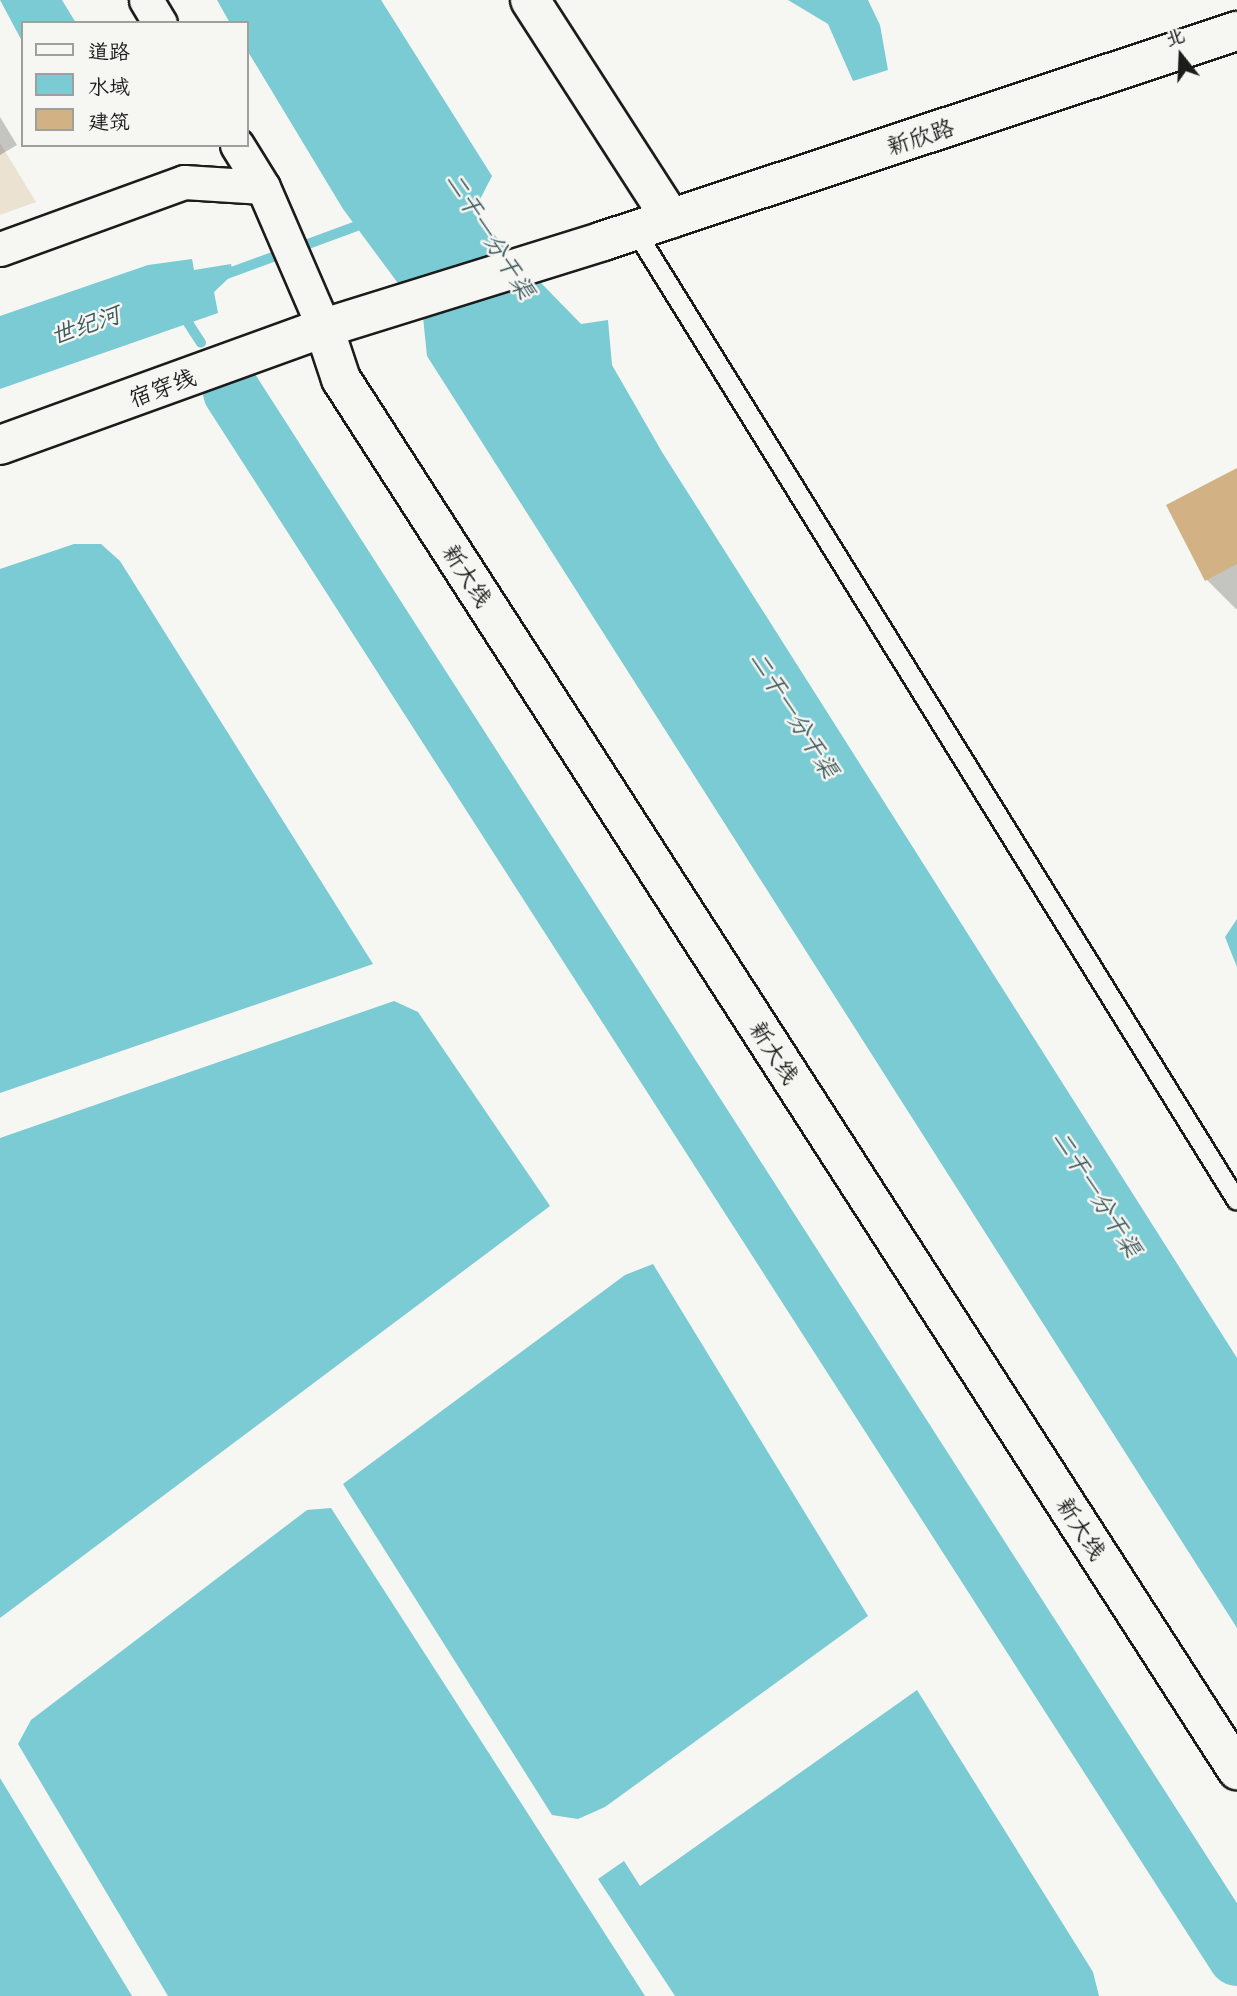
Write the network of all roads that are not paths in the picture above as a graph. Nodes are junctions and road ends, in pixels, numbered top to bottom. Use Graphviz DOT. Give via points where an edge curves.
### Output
graph roads {
  1 [pos="146,0"];
  2 [pos="530,0"];
  3 [pos="159,21"];
  4 [pos="1237,30"];
  5 [pos="238,147"];
  6 [pos="263,187"];
  7 [pos="671,219"];
  8 [pos="619,235"];
  9 [pos="0,249"];
  10 [pos="390,309"];
  11 [pos="324,328"];
  12 [pos="0,445"];
  13 [pos="1237,1201"];
  14 [pos="1237,1770"];
  1 -- 3 [label="street"];
  2 -- 7 [label="main road"];
  4 -- 7 [label="main road, 新欣路"];
  5 -- 6 [label="street"];
  6 -- 9 [label="street" via="184,181"];
  6 -- 11 [label="street"];
  7 -- 8 [label="main road, 新欣路"];
  8 -- 10 [label="main road, 新欣路"];
  8 -- 13 [label="lane"];
  10 -- 11 [label="main road, 宿穿线"];
  11 -- 12 [label="main road, 宿穿线"];
  11 -- 14 [label="main road, 新大线" via="341,379"];
}
